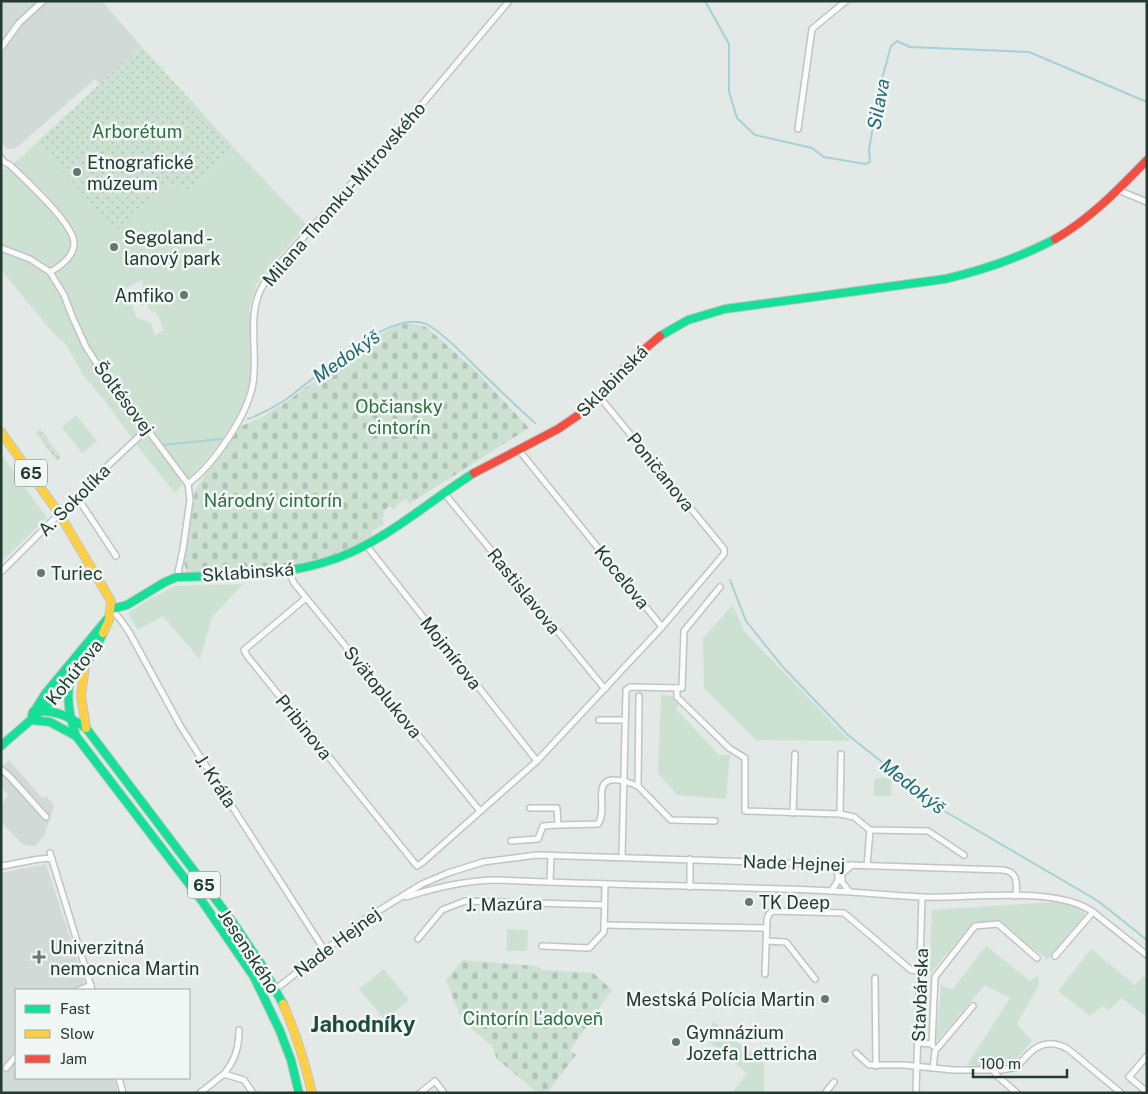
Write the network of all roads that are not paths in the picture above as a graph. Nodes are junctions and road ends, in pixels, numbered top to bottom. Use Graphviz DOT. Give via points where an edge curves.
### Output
graph roads {
  1 [pos="42,1"];
  2 [pos="509,1"];
  3 [pos="846,1"];
  4 [pos="1,48"];
  5 [pos="798,129"];
  6 [pos="1147,160"];
  7 [pos="2,162"];
  8 [pos="1118,190"];
  9 [pos="1147,202"];
  10 [pos="1,248"];
  11 [pos="50,272"];
  12 [pos="598,396"];
  13 [pos="147,429"];
  14 [pos="1,432"];
  15 [pos="518,449"];
  16 [pos="188,484"];
  17 [pos="444,493"];
  18 [pos="77,497"];
  19 [pos="60,515"];
  20 [pos="366,545"];
  21 [pos="724,549"];
  22 [pos="116,556"];
  23 [pos="2,562"];
  24 [pos="7,567"];
  25 [pos="1,572"];
  26 [pos="289,572"];
  27 [pos="177,577"];
  28 [pos="720,587"];
  29 [pos="306,598"];
  30 [pos="111,609"];
  31 [pos="108,618"];
  32 [pos="662,627"];
  33 [pos="75,659"];
  34 [pos="85,664"];
  35 [pos="68,682"];
  36 [pos="680,688"];
  37 [pos="605,689"];
  38 [pos="639,696"];
  39 [pos="41,711"];
  40 [pos="32,716"];
  41 [pos="69,718"];
  42 [pos="599,720"];
  43 [pos="624,720"];
  44 [pos="86,728"];
  45 [pos="76,736"];
  46 [pos="1,746"];
  47 [pos="795,754"];
  48 [pos="841,754"];
  49 [pos="537,761"];
  50 [pos="1,770"];
  51 [pos="625,781"];
  52 [pos="638,786"];
  53 [pos="530,808"];
  54 [pos="480,811"];
  55 [pos="793,813"];
  56 [pos="840,814"];
  57 [pos="46,817"];
  58 [pos="715,821"];
  59 [pos="558,825"];
  60 [pos="870,830"];
  61 [pos="511,841"];
  62 [pos="551,856"];
  63 [pos="964,856"];
  64 [pos="622,857"];
  65 [pos="690,859"];
  66 [pos="829,864"];
  67 [pos="852,865"];
  68 [pos="1,866"];
  69 [pos="867,866"];
  70 [pos="550,882"];
  71 [pos="605,884"];
  72 [pos="690,887"];
  73 [pos="831,890"];
  74 [pos="849,891"];
  75 [pos="1016,896"];
  76 [pos="922,897"];
  77 [pos="400,898"];
  78 [pos="604,905"];
  79 [pos="1093,912"];
  80 [pos="604,925"];
  81 [pos="767,928"];
  82 [pos="418,939"];
  83 [pos="766,941"];
  84 [pos="542,946"];
  85 [pos="325,950"];
  86 [pos="1147,955"];
  87 [pos="1055,956"];
  88 [pos="1038,958"];
  89 [pos="919,971"];
  90 [pos="765,974"];
  91 [pos="876,978"];
  92 [pos="815,979"];
  93 [pos="259,985"];
  94 [pos="91,988"];
  95 [pos="276,989"];
  96 [pos="268,1002"];
  97 [pos="973,1006"];
  98 [pos="239,1030"];
  99 [pos="918,1043"];
  100 [pos="932,1044"];
  101 [pos="936,1051"];
  102 [pos="856,1053"];
  103 [pos="1147,1056"];
  104 [pos="15,1057"];
  105 [pos="876,1066"];
  106 [pos="917,1066"];
  107 [pos="6,1068"];
  108 [pos="933,1068"];
  109 [pos="994,1070"];
  110 [pos="224,1074"];
  111 [pos="119,1079"];
  112 [pos="834,1082"];
  113 [pos="1147,1092"];
  114 [pos="123,1093"];
  115 [pos="200,1093"];
  116 [pos="253,1093"];
  117 [pos="299,1093"];
  118 [pos="312,1093"];
  119 [pos="420,1093"];
  120 [pos="444,1093"];
  121 [pos="825,1093"];
  122 [pos="916,1093"];
  123 [pos="1017,1093"];
  124 [pos="1121,1093"];
  1 -- 4 [label="street" via="19,23"];
  2 -- 16 [label="street, Milana Thomku-Mitrovského" via="408,122 264,284 256,304 254,374 247,404 223,444"];
  3 -- 5 [label="street" via="812,29"];
  6 -- 8 [label="main road, Sklabinská"];
  7 -- 11 [label="street" via="10,164 46,201 73,236 70,256"];
  8 -- 9 [label="street"];
  8 -- 12 [label="main road, Sklabinská" via="1068,232 1029,253 974,273 732,307 690,318 648,345"];
  10 -- 11 [label="street, Šoltésovej" via="30,259"];
  11 -- 13 [label="street, Šoltésovej" via="64,295 86,347"];
  12 -- 15 [label="main road, Sklabinská" via="574,419"];
  12 -- 21 [label="street, Poničanova"];
  13 -- 16 [label="street, Šoltésovej"];
  13 -- 18 [label="street, A. Sokolíka"];
  14 -- 19 [label="main road, 65"];
  15 -- 17 [label="main road, Sklabinská"];
  15 -- 32 [label="street, Koceľova"];
  16 -- 27 [label="street" via="190,500"];
  17 -- 20 [label="main road, Sklabinská"];
  17 -- 37 [label="street, Rastislavova"];
  18 -- 19 [label="street, A. Sokolíka"];
  18 -- 22 [label="street"];
  19 -- 24 [label="street, A. Sokolíka"];
  19 -- 30 [label="main road, 65" via="111,601"];
  20 -- 26 [label="main road, Sklabinská" via="338,558"];
  20 -- 49 [label="street, Mojmírova"];
  21 -- 32 [label="street, Koceľova" via="724,554"];
  23 -- 24 [label="street"];
  24 -- 25 [label="street, A. Sokolíka"];
  26 -- 27 [label="main road, Sklabinská"];
  26 -- 29 [label="street, Svätoplukova"];
  27 -- 30 [label="main road" via="127,605"];
  28 -- 36 [label="street" via="684,632"];
  29 -- 54 [label="street, Svätoplukova"];
  29 -- 54 [label="street, Pribinova" via="244,650 417,866"];
  30 -- 31 [label="main road, Kohútova / 65"];
  30 -- 85 [label="street, J. Kráľa" via="129,632 181,727"];
  31 -- 33 [label="main road, Kohútova / 65"];
  31 -- 34 [label="main road, Kohútova / 65" via="105,634"];
  32 -- 37 [label="street"];
  33 -- 35 [label="main road, Jesenského / 65"];
  33 -- 40 [label="main road, Kohútova / 65"];
  34 -- 35 [label="main road, Kohútova / 65"];
  34 -- 44 [label="main road, Jesenského / 65" via="80,700"];
  35 -- 39 [label="main road, Kohútova / 65"];
  35 -- 41 [label="main road, Jesenského / 65"];
  36 -- 43 [label="street" via="630,687 626,690"];
  36 -- 55 [label="street" via="677,697 729,748 746,758 745,811"];
  37 -- 49 [label="street"];
  38 -- 52 [label="street"];
  39 -- 40 [label="main road, Kohútova / 65"];
  39 -- 41 [label="main road, Jesenského / 65" via="54,711"];
  40 -- 45 [label="main road, Jesenského / 65" via="53,722"];
  40 -- 46 [label="main road, Kohútova / 65"];
  41 -- 44 [label="main road, Jesenského / 65"];
  41 -- 45 [label="main road, Jesenského / 65"];
  42 -- 43 [label="street"];
  43 -- 51 [label="street"];
  44 -- 95 [label="main road, Jesenského / 65" via="242,935"];
  45 -- 93 [label="main road, Jesenského / 65" via="222,929"];
  47 -- 55 [label="street"];
  48 -- 56 [label="street"];
  49 -- 54 [label="street"];
  50 -- 57 [label="street"];
  51 -- 52 [label="street"];
  51 -- 59 [label="street" via="610,781 604,785 598,824"];
  51 -- 64 [label="street"];
  52 -- 58 [label="street" via="671,820"];
  53 -- 59 [label="street" via="557,808"];
  55 -- 56 [label="street"];
  56 -- 60 [label="street" via="854,817"];
  59 -- 61 [label="street" via="543,826 538,839"];
  60 -- 63 [label="street" via="928,831"];
  60 -- 69 [label="street"];
  62 -- 64 [label="street, Nade Hejnej"];
  62 -- 70 [label="street"];
  62 -- 77 [label="street, Nade Hejnej" via="483,862 422,884"];
  64 -- 65 [label="street, Nade Hejnej"];
  65 -- 66 [label="street, Nade Hejnej"];
  65 -- 72 [label="street"];
  66 -- 67 [label="street, Nade Hejnej"];
  66 -- 73 [label="street" via="838,874 838,881"];
  67 -- 69 [label="street, Nade Hejnej"];
  67 -- 74 [label="street" via="842,874 842,882"];
  68 -- 94 [label="street" via="51,856"];
  69 -- 75 [label="street, Nade Hejnej" via="1008,871 1017,882"];
  70 -- 71 [label="street, Nade Hejnej"];
  70 -- 77 [label="street, Nade Hejnej" via="468,881"];
  71 -- 72 [label="street, Nade Hejnej"];
  71 -- 78 [label="street"];
  72 -- 73 [label="street, Nade Hejnej"];
  73 -- 74 [label="street, Nade Hejnej"];
  74 -- 76 [label="street, Nade Hejnej"];
  75 -- 76 [label="street, Nade Hejnej"];
  75 -- 79 [label="street, Nade Hejnej" via="1066,900"];
  76 -- 89 [label="street, Stavbárska"];
  77 -- 85 [label="street, Nade Hejnej" via="362,921"];
  78 -- 80 [label="street"];
  78 -- 82 [label="street, J. Mazúra" via="465,902 442,910"];
  79 -- 86 [label="street, Nade Hejnej"];
  79 -- 87 [label="street"];
  80 -- 81 [label="street"];
  80 -- 84 [label="street" via="604,932 589,948"];
  81 -- 83 [label="street"];
  81 -- 89 [label="street" via="769,914 773,911 844,913 911,970"];
  83 -- 90 [label="street"];
  83 -- 92 [label="street" via="786,942"];
  85 -- 95 [label="street, Nade Hejnej"];
  88 -- 100 [label="street" via="998,924 975,926 935,977"];
  89 -- 99 [label="street, Stavbárska"];
  91 -- 105 [label="street"];
  93 -- 95 [label="main road"];
  93 -- 96 [label="main road, Jesenského / 65"];
  95 -- 96 [label="main road"];
  95 -- 118 [label="main road, Jesenského / 65" via="300,1046"];
  96 -- 117 [label="main road, Jesenského / 65" via="291,1058"];
  97 -- 101 [label="street"];
  98 -- 110 [label="street" via="239,1044 233,1062"];
  99 -- 100 [label="street"];
  99 -- 106 [label="street, Stavbárska"];
  100 -- 101 [label="street"];
  101 -- 108 [label="street"];
  102 -- 105 [label="street" via="869,1065"];
  103 -- 113 [label="street" via="1129,1077"];
  104 -- 107 [label="street"];
  105 -- 106 [label="street"];
  106 -- 108 [label="street"];
  106 -- 122 [label="street, Stavbárska"];
  108 -- 109 [label="street"];
  109 -- 123 [label="street"];
  109 -- 124 [label="street" via="1010,1070 1038,1047 1060,1044"];
  110 -- 115 [label="street"];
  110 -- 116 [label="street" via="244,1080"];
  111 -- 114 [label="street"];
  112 -- 121 [label="street"];
  119 -- 120 [label="street" via="435,1081"];
}
